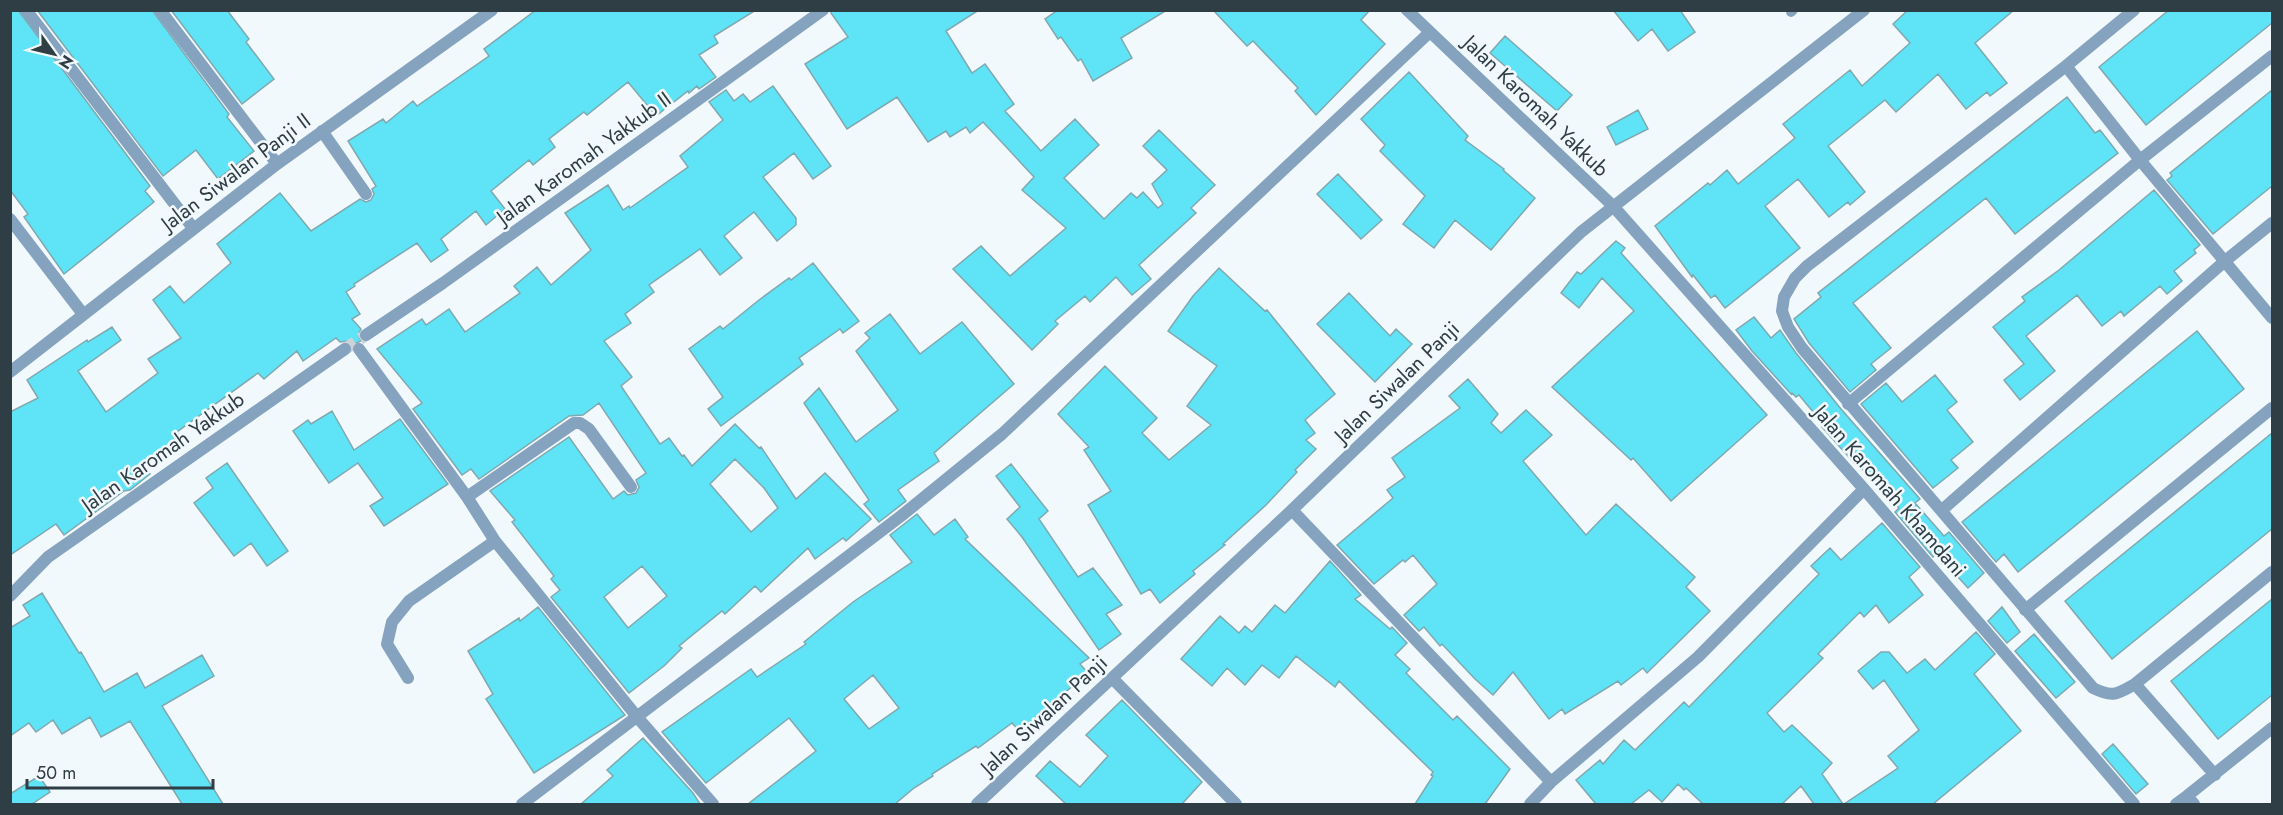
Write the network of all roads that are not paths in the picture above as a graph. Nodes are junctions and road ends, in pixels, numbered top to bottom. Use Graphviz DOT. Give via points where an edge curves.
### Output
graph roads {
  1 [pos="26,10"];
  2 [pos="160,10"];
  3 [pos="492,10"];
  4 [pos="824,10"];
  5 [pos="1407,10"];
  6 [pos="1864,10"];
  7 [pos="2134,10"];
  8 [pos="1430,32"];
  9 [pos="2272,56"];
  10 [pos="2066,66"];
  11 [pos="322,130"];
  12 [pos="2139,160"];
  13 [pos="277,164"];
  14 [pos="366,194"];
  15 [pos="1613,206"];
  16 [pos="10,219"];
  17 [pos="2272,223"];
  18 [pos="193,228"];
  19 [pos="2225,261"];
  20 [pos="83,314"];
  21 [pos="2272,318"];
  22 [pos="366,335"];
  23 [pos="345,349"];
  24 [pos="359,349"];
  25 [pos="10,372"];
  26 [pos="1848,404"];
  27 [pos="2272,408"];
  28 [pos="631,487"];
  29 [pos="1864,489"];
  30 [pos="467,497"];
  31 [pos="1292,510"];
  32 [pos="1942,510"];
  33 [pos="495,541"];
  34 [pos="2272,572"];
  35 [pos="10,596"];
  36 [pos="2025,610"];
  37 [pos="408,678"];
  38 [pos="1112,678"];
  39 [pos="2135,684"];
  40 [pos="638,718"];
  41 [pos="2272,728"];
  42 [pos="2215,775"];
  43 [pos="1551,782"];
  44 [pos="2191,800"];
  45 [pos="522,804"];
  46 [pos="713,804"];
  47 [pos="977,804"];
  48 [pos="1236,804"];
  49 [pos="1530,804"];
  50 [pos="2134,804"];
  51 [pos="2175,804"];
  1 -- 18 [label="street"];
  2 -- 13 [label="street"];
  3 -- 11 [label="street, Jalan Siwalan Panji II"];
  4 -- 22 [label="street, Jalan Karomah Yakkub II"];
  5 -- 8 [label="street, Jalan Karomah Yakkub"];
  6 -- 15 [label="street, Jalan Siwalan Panji"];
  7 -- 10 [label="street"];
  8 -- 15 [label="street, Jalan Karomah Yakkub"];
  8 -- 40 [label="street" via="1002,434"];
  9 -- 12 [label="street"];
  10 -- 12 [label="street"];
  10 -- 26 [label="street" via="1795,278 1784,297 1782,311 1788,327"];
  11 -- 13 [label="street, Jalan Siwalan Panji II"];
  11 -- 14 [label="street"];
  12 -- 19 [label="street"];
  12 -- 26 [label="street"];
  13 -- 18 [label="street, Jalan Siwalan Panji II"];
  15 -- 29 [label="street, Jalan Karomah Khamdani"];
  15 -- 31 [label="street, Jalan Siwalan Panji" via="1581,232"];
  16 -- 20 [label="street"];
  17 -- 19 [label="street"];
  18 -- 20 [label="street, Jalan Siwalan Panji II"];
  19 -- 21 [label="street"];
  19 -- 32 [label="street"];
  20 -- 25 [label="street, Jalan Siwalan Panji II"];
  23 -- 35 [label="street, Jalan Karomah Yakkub" via="48,556"];
  24 -- 30 [label="street"];
  26 -- 32 [label="street"];
  27 -- 36 [label="street"];
  28 -- 30 [label="street" via="589,429 574,423"];
  29 -- 43 [label="street" via="1698,657"];
  29 -- 50 [label="street, Jalan Karomah Khamdani"];
  30 -- 33 [label="street"];
  31 -- 38 [label="street, Jalan Siwalan Panji"];
  31 -- 43 [label="street"];
  32 -- 36 [label="street"];
  33 -- 37 [label="street" via="409,601 392,622 387,644"];
  33 -- 40 [label="street"];
  34 -- 39 [label="street"];
  36 -- 39 [label="street" via="2093,688 2109,695"];
  38 -- 47 [label="street, Jalan Siwalan Panji"];
  38 -- 48 [label="street"];
  39 -- 42 [label="street"];
  40 -- 45 [label="street"];
  40 -- 46 [label="street"];
  41 -- 42 [label="street"];
  42 -- 44 [label="street"];
  43 -- 49 [label="street"];
  44 -- 51 [label="street"];
}
